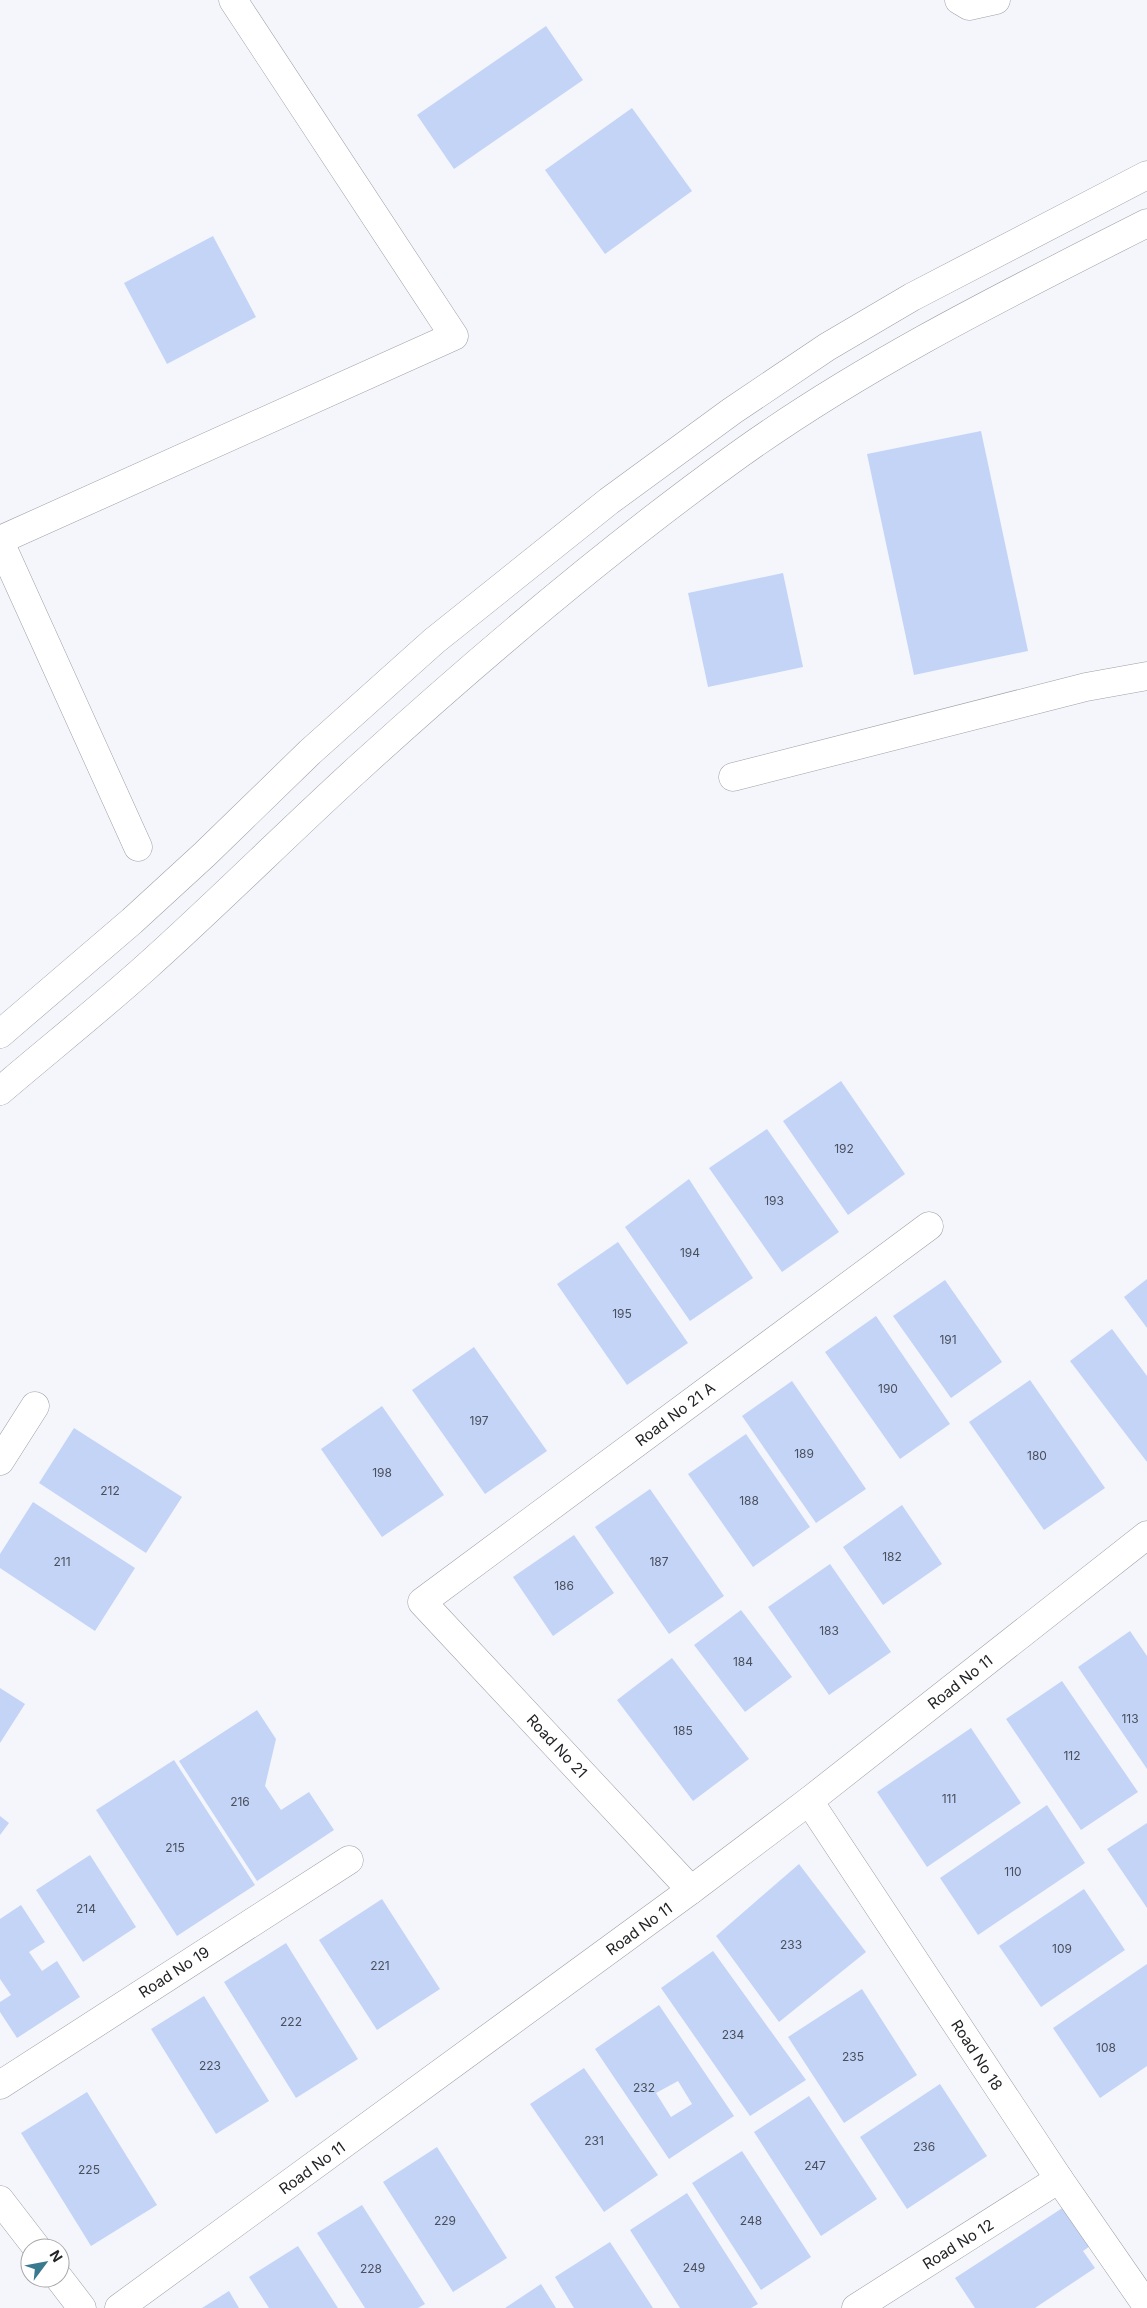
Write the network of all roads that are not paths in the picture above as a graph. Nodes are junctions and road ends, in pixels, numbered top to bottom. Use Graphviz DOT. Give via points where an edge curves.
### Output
graph roads {
  1 [pos="233,0"];
  2 [pos="959,0"];
  3 [pos="996,0"];
  4 [pos="1147,175"];
  5 [pos="1147,223"];
  6 [pos="0,541"];
  7 [pos="1147,676"];
  8 [pos="733,777"];
  9 [pos="138,846"];
  10 [pos="0,1034"];
  11 [pos="0,1091"];
  12 [pos="928,1226"];
  13 [pos="35,1406"];
  14 [pos="0,1461"];
  15 [pos="1147,1534"];
  16 [pos="422,1602"];
  17 [pos="809,1801"];
  18 [pos="349,1860"];
  19 [pos="691,1890"];
  20 [pos="0,2084"];
  21 [pos="1059,2179"];
  22 [pos="0,2200"];
  23 [pos="29,2238"];
  24 [pos="67,2288"];
  25 [pos="1147,2306"];
  26 [pos="82,2308"];
  27 [pos="119,2308"];
  28 [pos="856,2308"];
  1 -- 6 [label="street" via="454,336"];
  2 -- 3 [label="street" via="969,6"];
  4 -- 10 [label="street" via="912,297 827,347 732,411 609,501 434,641 310,752 132,921"];
  5 -- 11 [label="street" via="951,322 832,394 739,454 617,546 526,619 434,700 143,969"];
  6 -- 9 [label="street"];
  7 -- 8 [label="street" via="1086,687"];
  12 -- 16 [label="street, Road No 21 A"];
  13 -- 14 [label="street"];
  15 -- 17 [label="street, Road No 11"];
  16 -- 19 [label="street, Road No 21"];
  17 -- 19 [label="street, Road No 11"];
  17 -- 21 [label="street, Road No 18"];
  18 -- 20 [label="street, Road No 19"];
  19 -- 27 [label="street, Road No 11"];
  21 -- 25 [label="street, Road No 18"];
  21 -- 28 [label="street, Road No 12"];
  22 -- 23 [label="street"];
  24 -- 26 [label="street"];
}
